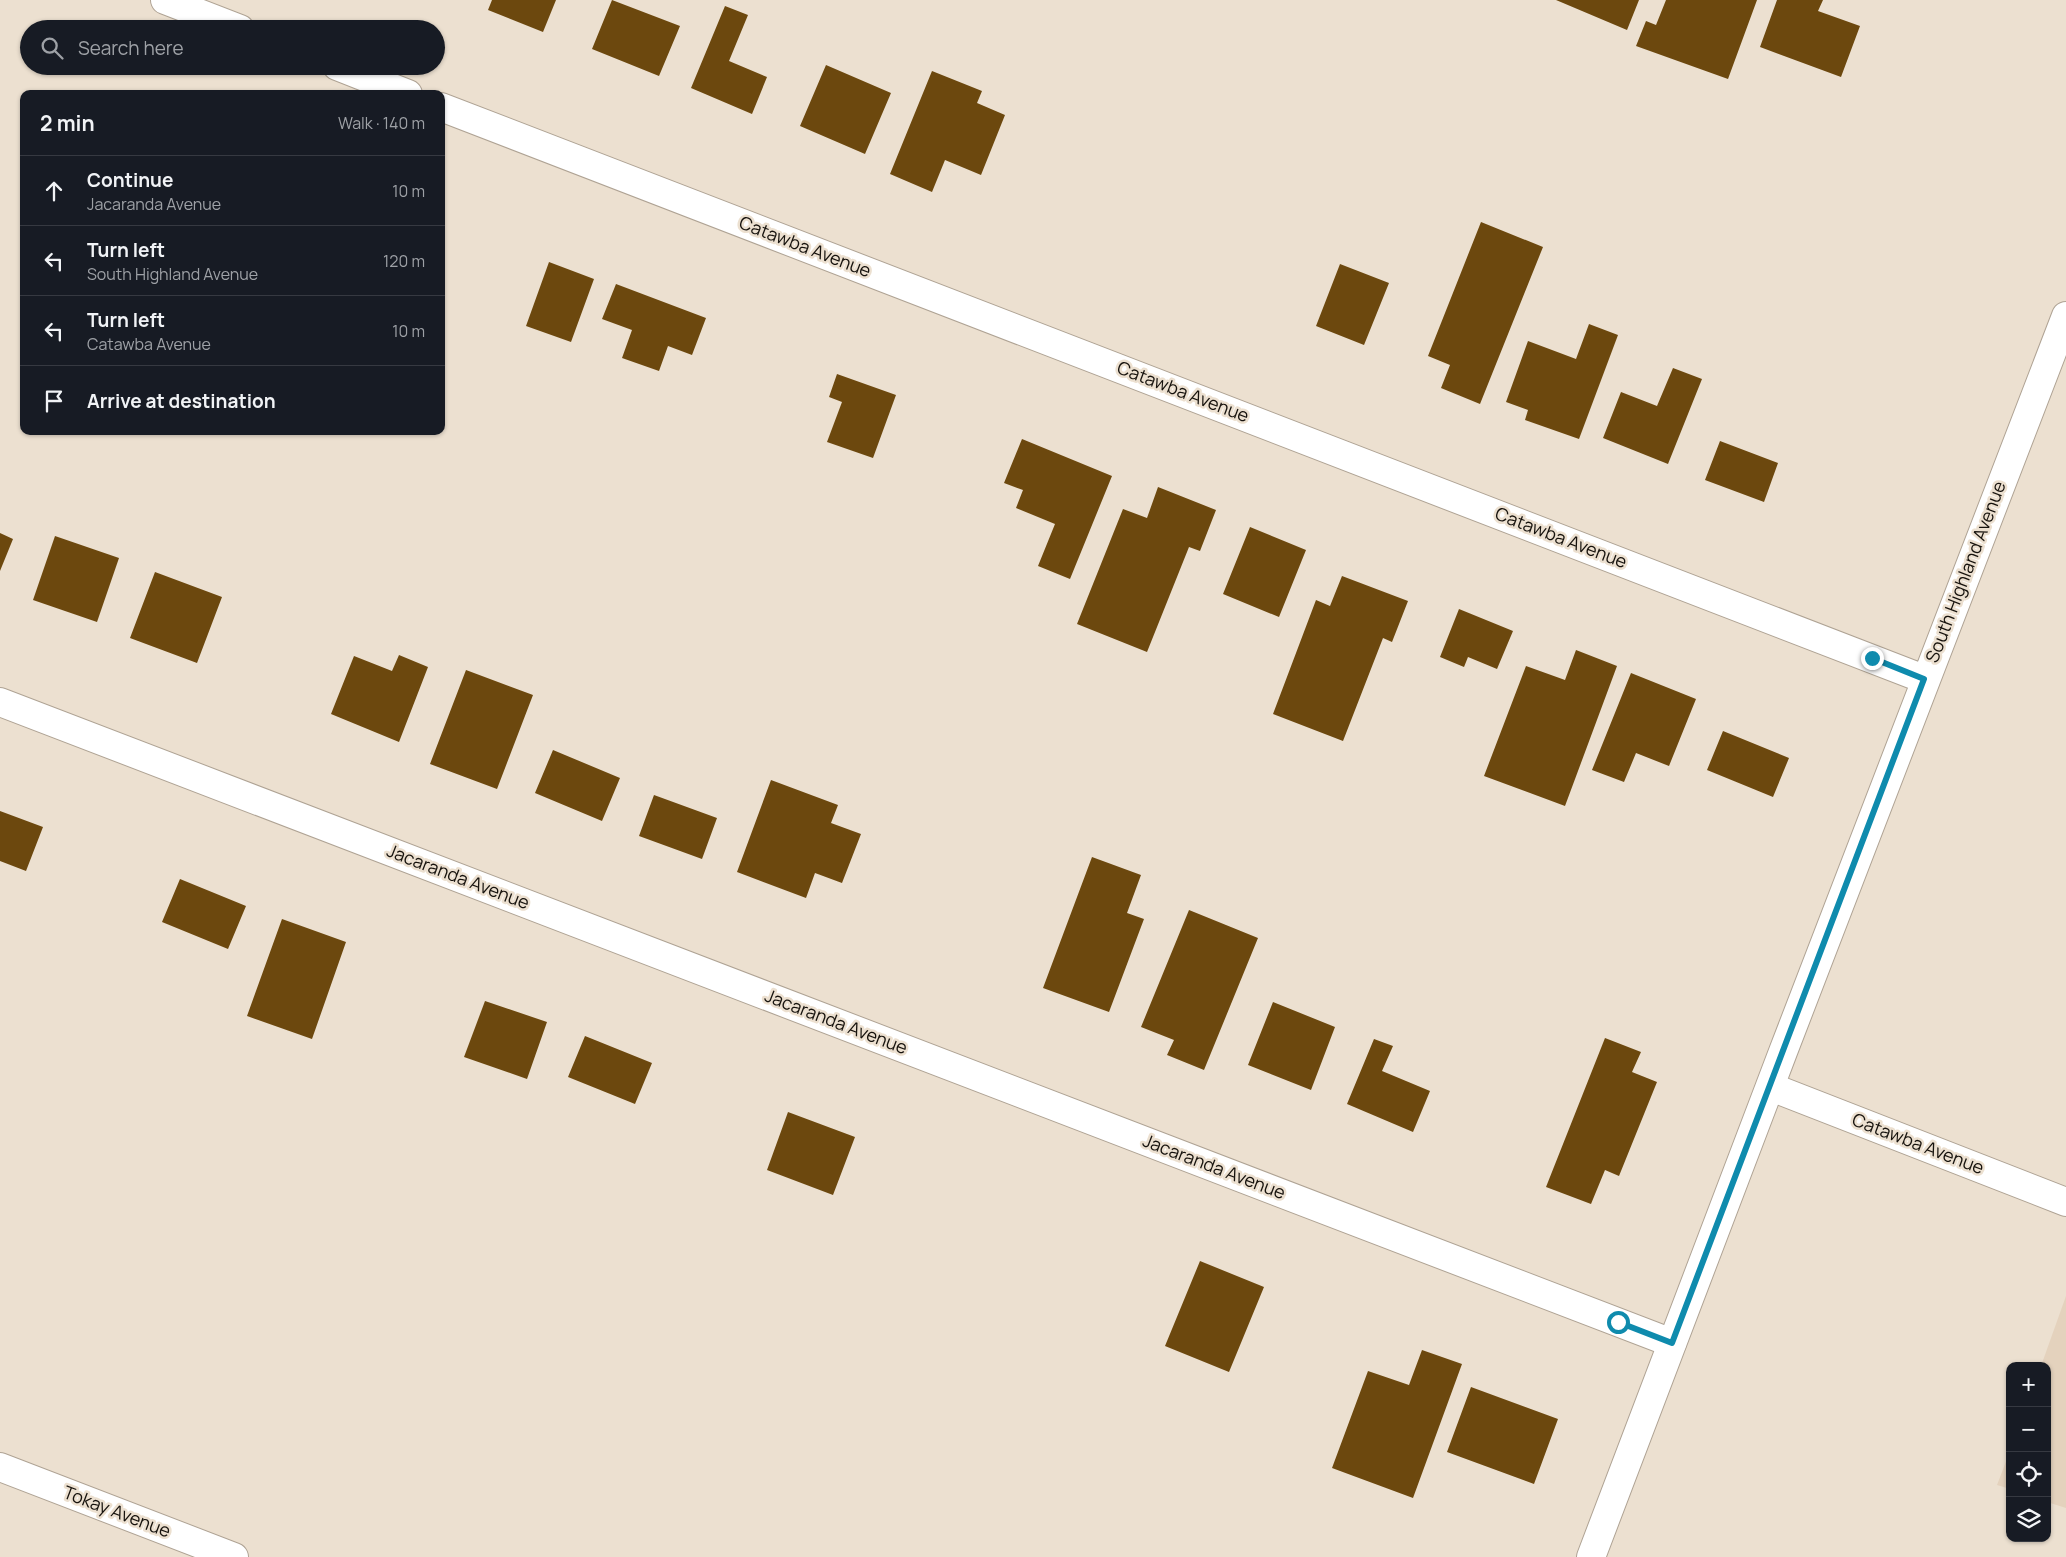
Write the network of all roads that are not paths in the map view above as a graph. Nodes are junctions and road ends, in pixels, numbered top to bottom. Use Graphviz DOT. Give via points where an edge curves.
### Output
graph roads {
  1 [pos="165,0"];
  2 [pos="217,20"];
  3 [pos="360,75"];
  4 [pos="398,90"];
  5 [pos="445,108"];
  6 [pos="2066,316"];
  7 [pos="1924,679"];
  8 [pos="0,702"];
  9 [pos="1771,1087"];
  10 [pos="2066,1202"];
  11 [pos="1672,1343"];
  12 [pos="0,1467"];
  13 [pos="234,1557"];
  14 [pos="1591,1557"];
  1 -- 2 [label="street"];
  3 -- 4 [label="street"];
  5 -- 7 [label="street, Catawba Avenue"];
  6 -- 7 [label="street, South Highland Avenue"];
  7 -- 9 [label="street, South Highland Avenue"];
  8 -- 11 [label="street, Jacaranda Avenue"];
  9 -- 10 [label="street, Catawba Avenue"];
  9 -- 11 [label="street, South Highland Avenue"];
  11 -- 14 [label="street, South Highland Avenue"];
  12 -- 13 [label="street, Tokay Avenue"];
}
